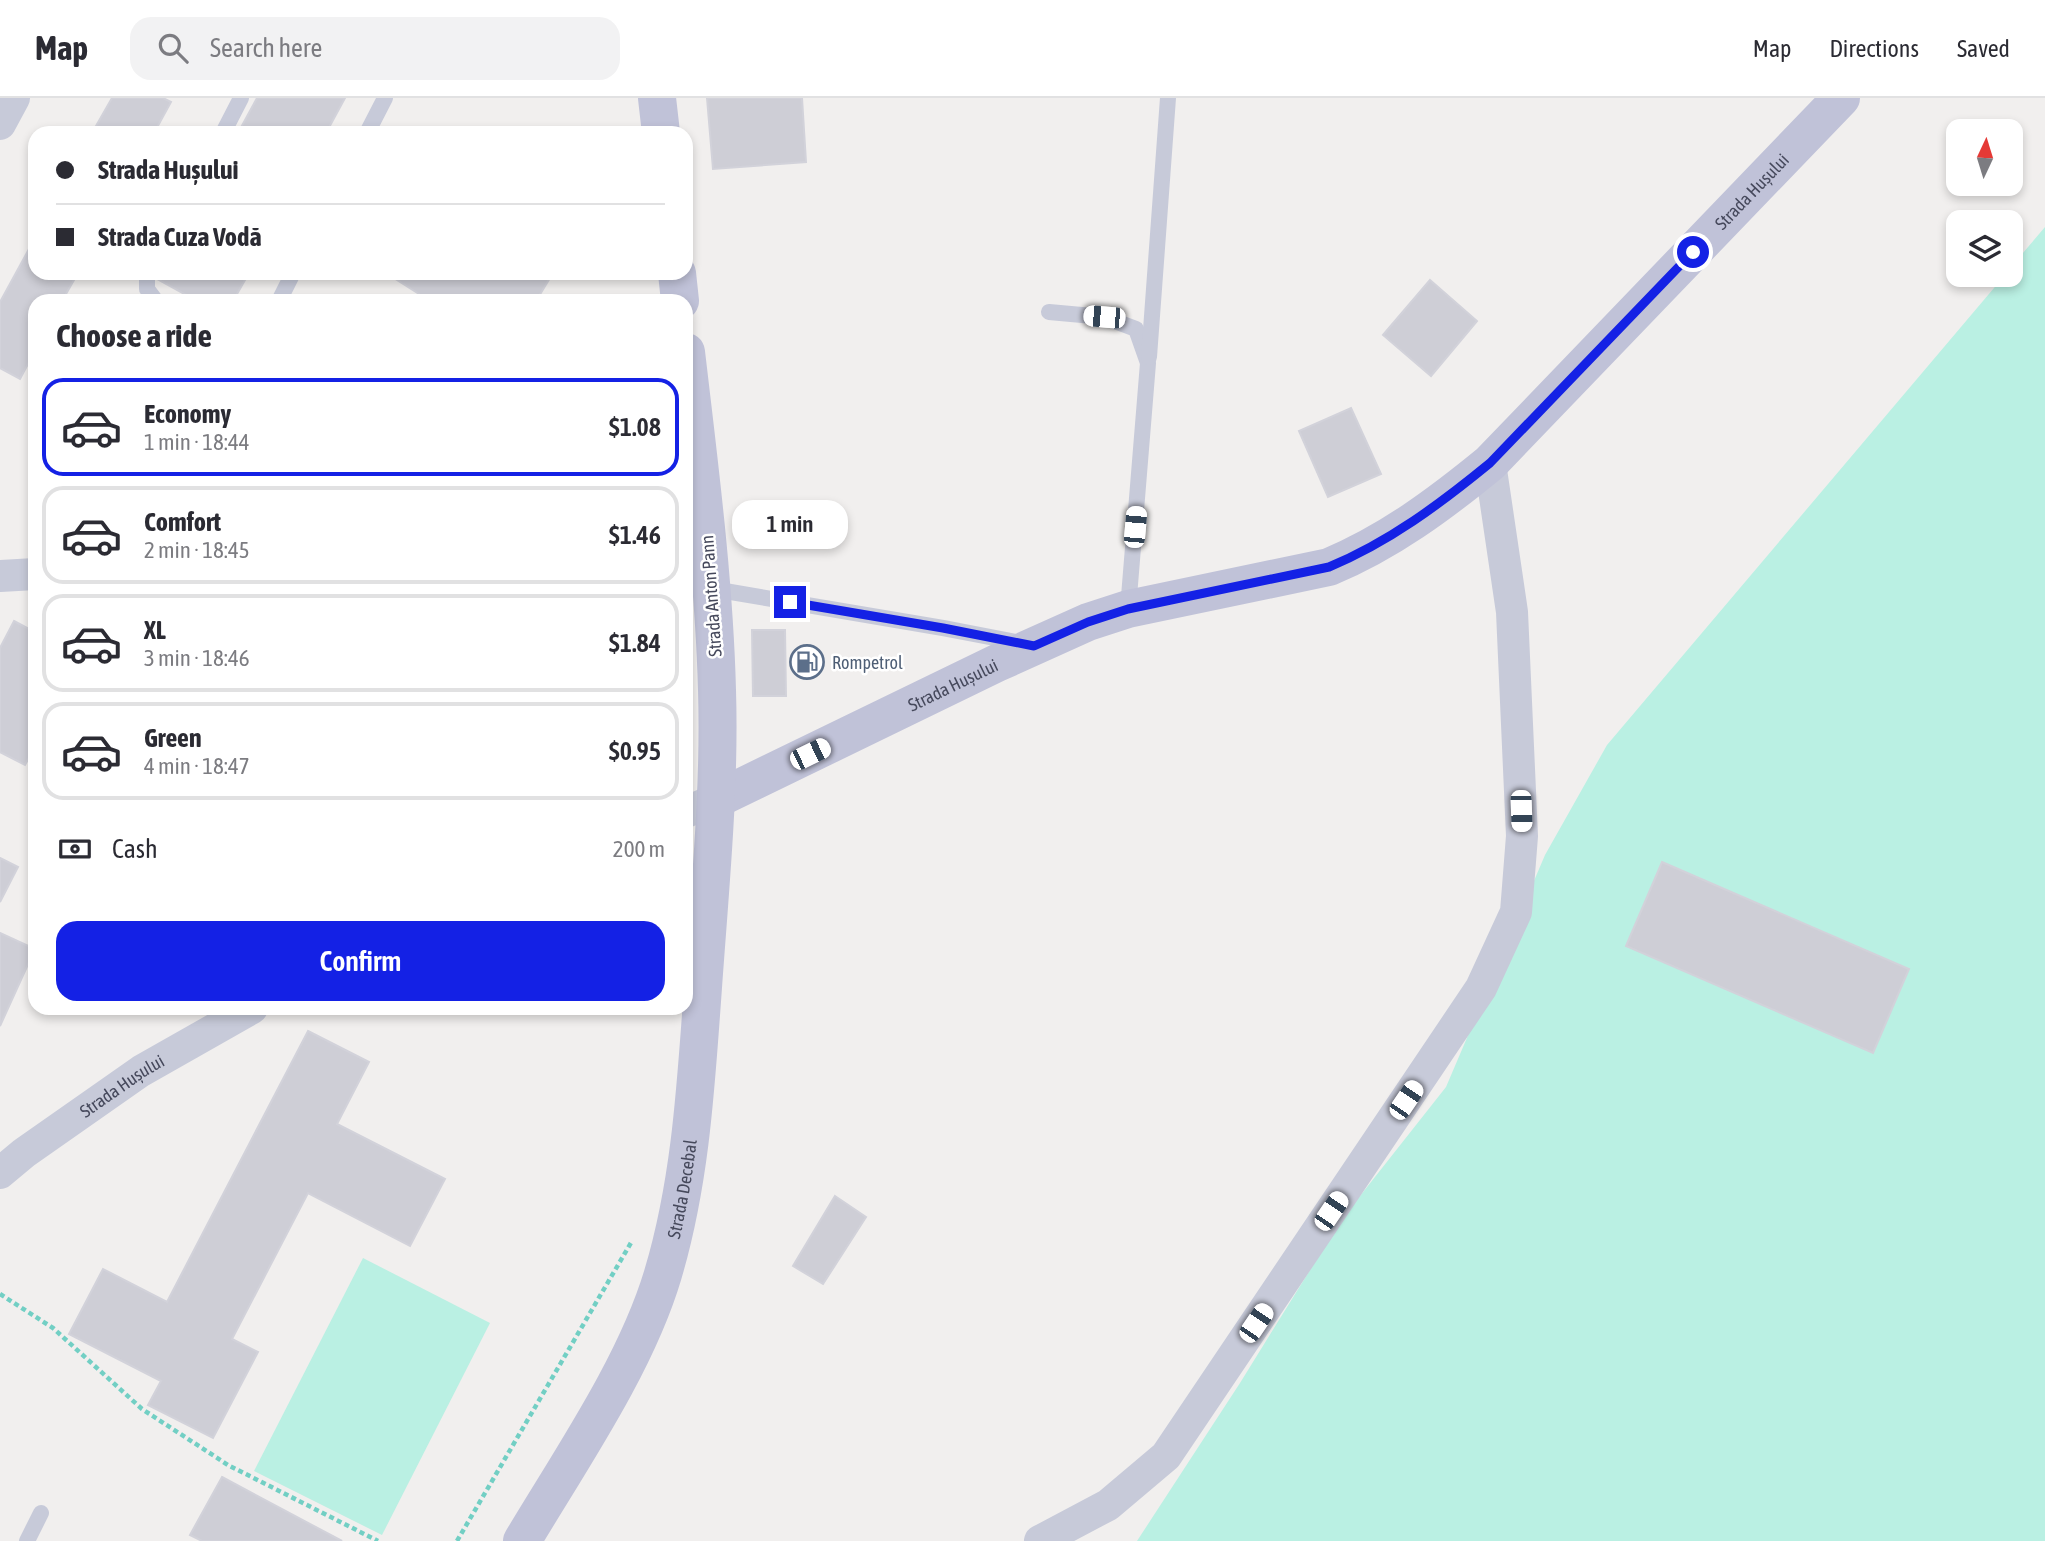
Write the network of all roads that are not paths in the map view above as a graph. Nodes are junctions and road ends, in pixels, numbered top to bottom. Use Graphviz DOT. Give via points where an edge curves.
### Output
graph roads {
  1 [pos="14,98"];
  2 [pos="241,98"];
  3 [pos="385,98"];
  4 [pos="657,98"];
  5 [pos="1168,98"];
  6 [pos="1841,98"];
  7 [pos="0,124"];
  8 [pos="227,126"];
  9 [pos="371,126"];
  10 [pos="660,126"];
  11 [pos="1049,312"];
  12 [pos="1148,363"];
  13 [pos="1490,463"];
  14 [pos="693,479"];
  15 [pos="28,574"];
  16 [pos="0,576"];
  17 [pos="699,587"];
  18 [pos="1128,609"];
  19 [pos="1034,646"];
  20 [pos="701,805"];
  21 [pos="240,1015"];
  22 [pos="0,1173"];
  23 [pos="41,1513"];
  24 [pos="1059,1537"];
  25 [pos="27,1541"];
  26 [pos="522,1541"];
  1 -- 7 [label="street"];
  2 -- 8 [label="lane"];
  3 -- 9 [label="lane"];
  4 -- 10 [label="street"];
  5 -- 12 [label="lane"];
  6 -- 13 [label="street, Strada Hușului"];
  11 -- 12 [label="lane" via="1104,317 1136,330"];
  12 -- 18 [label="lane"];
  13 -- 18 [label="street, Strada Hușului" via="1392,536 1329,567"];
  13 -- 24 [label="street" via="1511,612 1522,836 1516,912 1481,988 1166,1457 1108,1505"];
  14 -- 17 [label="street, Strada Anton Pann"];
  15 -- 16 [label="street"];
  17 -- 19 [label="lane"];
  17 -- 20 [label="street, Strada Anton Pann" via="717,693"];
  18 -- 19 [label="street, Strada Hușului"];
  19 -- 20 [label="street, Strada Hușului"];
  20 -- 26 [label="street, Strada Decebal" via="693,1119 680,1208 663,1276 628,1357"];
  21 -- 22 [label="street, Strada Hușului" via="141,1071"];
  23 -- 25 [label="lane"];
}
